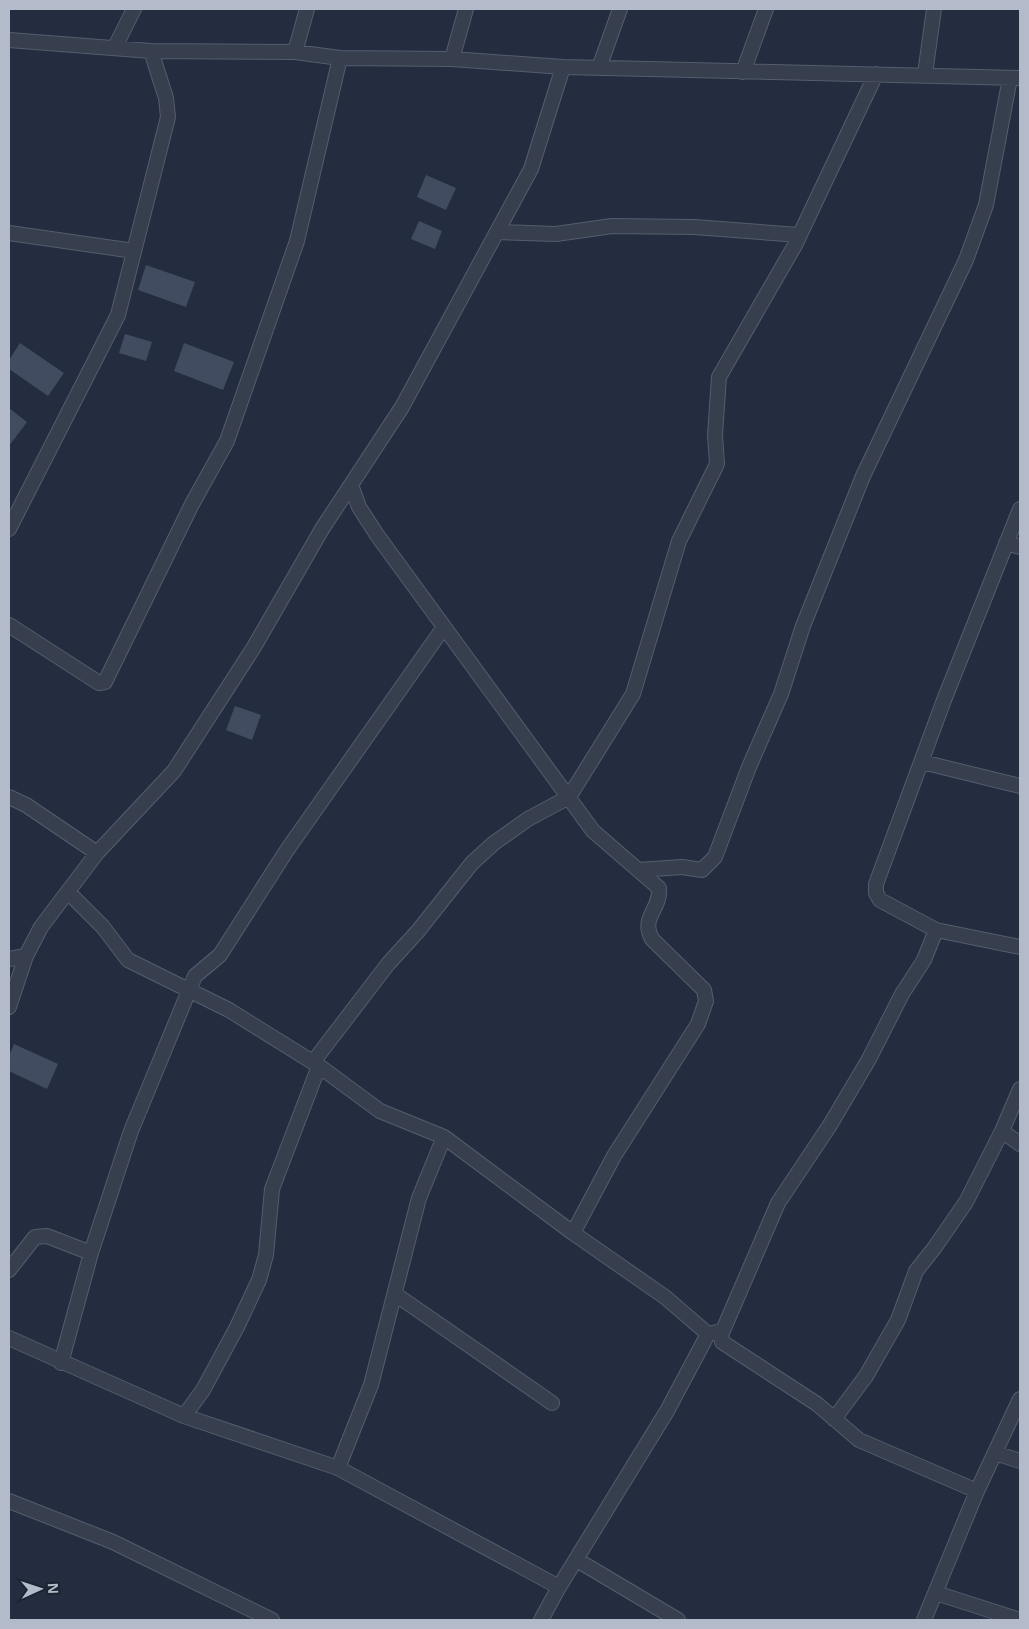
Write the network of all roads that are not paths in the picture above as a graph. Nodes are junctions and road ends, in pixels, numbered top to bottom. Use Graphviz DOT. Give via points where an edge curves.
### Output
graph roads {
  1 [pos="134,9"];
  2 [pos="307,9"];
  3 [pos="466,9"];
  4 [pos="620,9"];
  5 [pos="766,9"];
  6 [pos="934,9"];
  7 [pos="9,40"];
  8 [pos="115,47"];
  9 [pos="151,52"];
  10 [pos="296,52"];
  11 [pos="340,58"];
  12 [pos="452,59"];
  13 [pos="563,67"];
  14 [pos="599,68"];
  15 [pos="744,72"];
  16 [pos="876,74"];
  17 [pos="925,74"];
  18 [pos="1015,78"];
  19 [pos="9,232"];
  20 [pos="496,232"];
  21 [pos="799,235"];
  22 [pos="134,251"];
  23 [pos="351,485"];
  24 [pos="1020,508"];
  25 [pos="9,529"];
  26 [pos="1006,543"];
  27 [pos="1020,547"];
  28 [pos="9,625"];
  29 [pos="444,627"];
  30 [pos="922,762"];
  31 [pos="1020,786"];
  32 [pos="9,797"];
  33 [pos="569,797"];
  34 [pos="97,853"];
  35 [pos="638,870"];
  36 [pos="68,892"];
  37 [pos="936,930"];
  38 [pos="1020,947"];
  39 [pos="26,956"];
  40 [pos="9,959"];
  41 [pos="188,990"];
  42 [pos="9,1007"];
  43 [pos="316,1064"];
  44 [pos="1020,1089"];
  45 [pos="1002,1131"];
  46 [pos="444,1137"];
  47 [pos="1020,1144"];
  48 [pos="573,1233"];
  49 [pos="91,1254"];
  50 [pos="9,1270"];
  51 [pos="395,1294"];
  52 [pos="723,1332"];
  53 [pos="708,1334"];
  54 [pos="9,1338"];
  55 [pos="61,1363"];
  56 [pos="1020,1399"];
  57 [pos="552,1403"];
  58 [pos="184,1416"];
  59 [pos="834,1419"];
  60 [pos="995,1453"];
  61 [pos="1020,1461"];
  62 [pos="338,1468"];
  63 [pos="977,1491"];
  64 [pos="9,1501"];
  65 [pos="577,1560"];
  66 [pos="558,1587"];
  67 [pos="936,1593"];
  68 [pos="272,1620"];
  69 [pos="541,1620"];
  70 [pos="678,1620"];
  71 [pos="924,1620"];
  72 [pos="1020,1620"];
  1 -- 8 [label="street"];
  2 -- 10 [label="street"];
  3 -- 12 [label="street"];
  4 -- 14 [label="street"];
  5 -- 15 [label="street"];
  6 -- 17 [label="street"];
  7 -- 8 [label="street"];
  8 -- 9 [label="street"];
  9 -- 10 [label="street"];
  9 -- 22 [label="street" via="166,98 168,117"];
  10 -- 11 [label="street"];
  11 -- 12 [label="street"];
  11 -- 28 [label="street" via="297,241 227,441 192,504 105,682 99,683"];
  12 -- 13 [label="street"];
  13 -- 14 [label="street"];
  13 -- 20 [label="street" via="532,169"];
  14 -- 15 [label="street"];
  15 -- 16 [label="street"];
  16 -- 17 [label="street"];
  16 -- 21 [label="street"];
  17 -- 18 [label="street"];
  18 -- 35 [label="street" via="986,205 966,260 863,476 803,626 781,694 715,857 702,870 682,867"];
  19 -- 22 [label="street"];
  20 -- 21 [label="street" via="556,234 612,226 694,227"];
  20 -- 23 [label="street" via="402,407"];
  21 -- 33 [label="street" via="719,377 715,435 717,464 679,541 633,694"];
  22 -- 25 [label="street" via="118,315"];
  23 -- 29 [label="street" via="359,507 377,535"];
  23 -- 34 [label="street" via="254,647 174,771"];
  24 -- 26 [label="street"];
  26 -- 27 [label="street"];
  26 -- 30 [label="street"];
  29 -- 33 [label="street"];
  29 -- 41 [label="street" via="287,850 220,955 195,976"];
  30 -- 31 [label="street"];
  30 -- 37 [label="street" via="876,884 876,893 880,900"];
  32 -- 34 [label="street"];
  33 -- 35 [label="street" via="593,831"];
  33 -- 43 [label="street" via="515,829 472,863 388,964"];
  34 -- 36 [label="street"];
  35 -- 48 [label="street" via="659,888 647,930 652,939 704,990 706,1001 698,1024 614,1156"];
  36 -- 39 [label="street" via="41,927"];
  36 -- 41 [label="street" via="103,927 128,960"];
  37 -- 38 [label="street"];
  37 -- 52 [label="street" via="924,960 902,994 869,1059 830,1126 778,1203"];
  39 -- 40 [label="street"];
  39 -- 42 [label="street"];
  41 -- 43 [label="street" via="229,1010"];
  41 -- 49 [label="street" via="131,1131"];
  43 -- 46 [label="street" via="380,1111"];
  43 -- 58 [label="street" via="272,1189 266,1255 259,1280 203,1390"];
  44 -- 45 [label="street"];
  45 -- 47 [label="street"];
  45 -- 59 [label="street" via="966,1202 916,1271 898,1320 866,1376"];
  46 -- 48 [label="street"];
  46 -- 51 [label="street" via="419,1198"];
  48 -- 53 [label="street" via="665,1297"];
  49 -- 50 [label="street" via="47,1236 35,1237"];
  49 -- 55 [label="street"];
  51 -- 57 [label="street"];
  51 -- 62 [label="street" via="370,1385"];
  52 -- 53 [label="street"];
  52 -- 59 [label="street" via="722,1342 817,1404"];
  53 -- 65 [label="street" via="667,1411"];
  54 -- 55 [label="street"];
  55 -- 58 [label="street"];
  56 -- 60 [label="street"];
  58 -- 62 [label="street"];
  59 -- 63 [label="street" via="859,1440"];
  60 -- 61 [label="street"];
  60 -- 63 [label="street"];
  62 -- 66 [label="street"];
  63 -- 67 [label="street"];
  64 -- 68 [label="street" via="113,1542"];
  65 -- 66 [label="street"];
  65 -- 70 [label="street"];
  66 -- 69 [label="street"];
  67 -- 71 [label="street"];
  67 -- 72 [label="street"];
}
